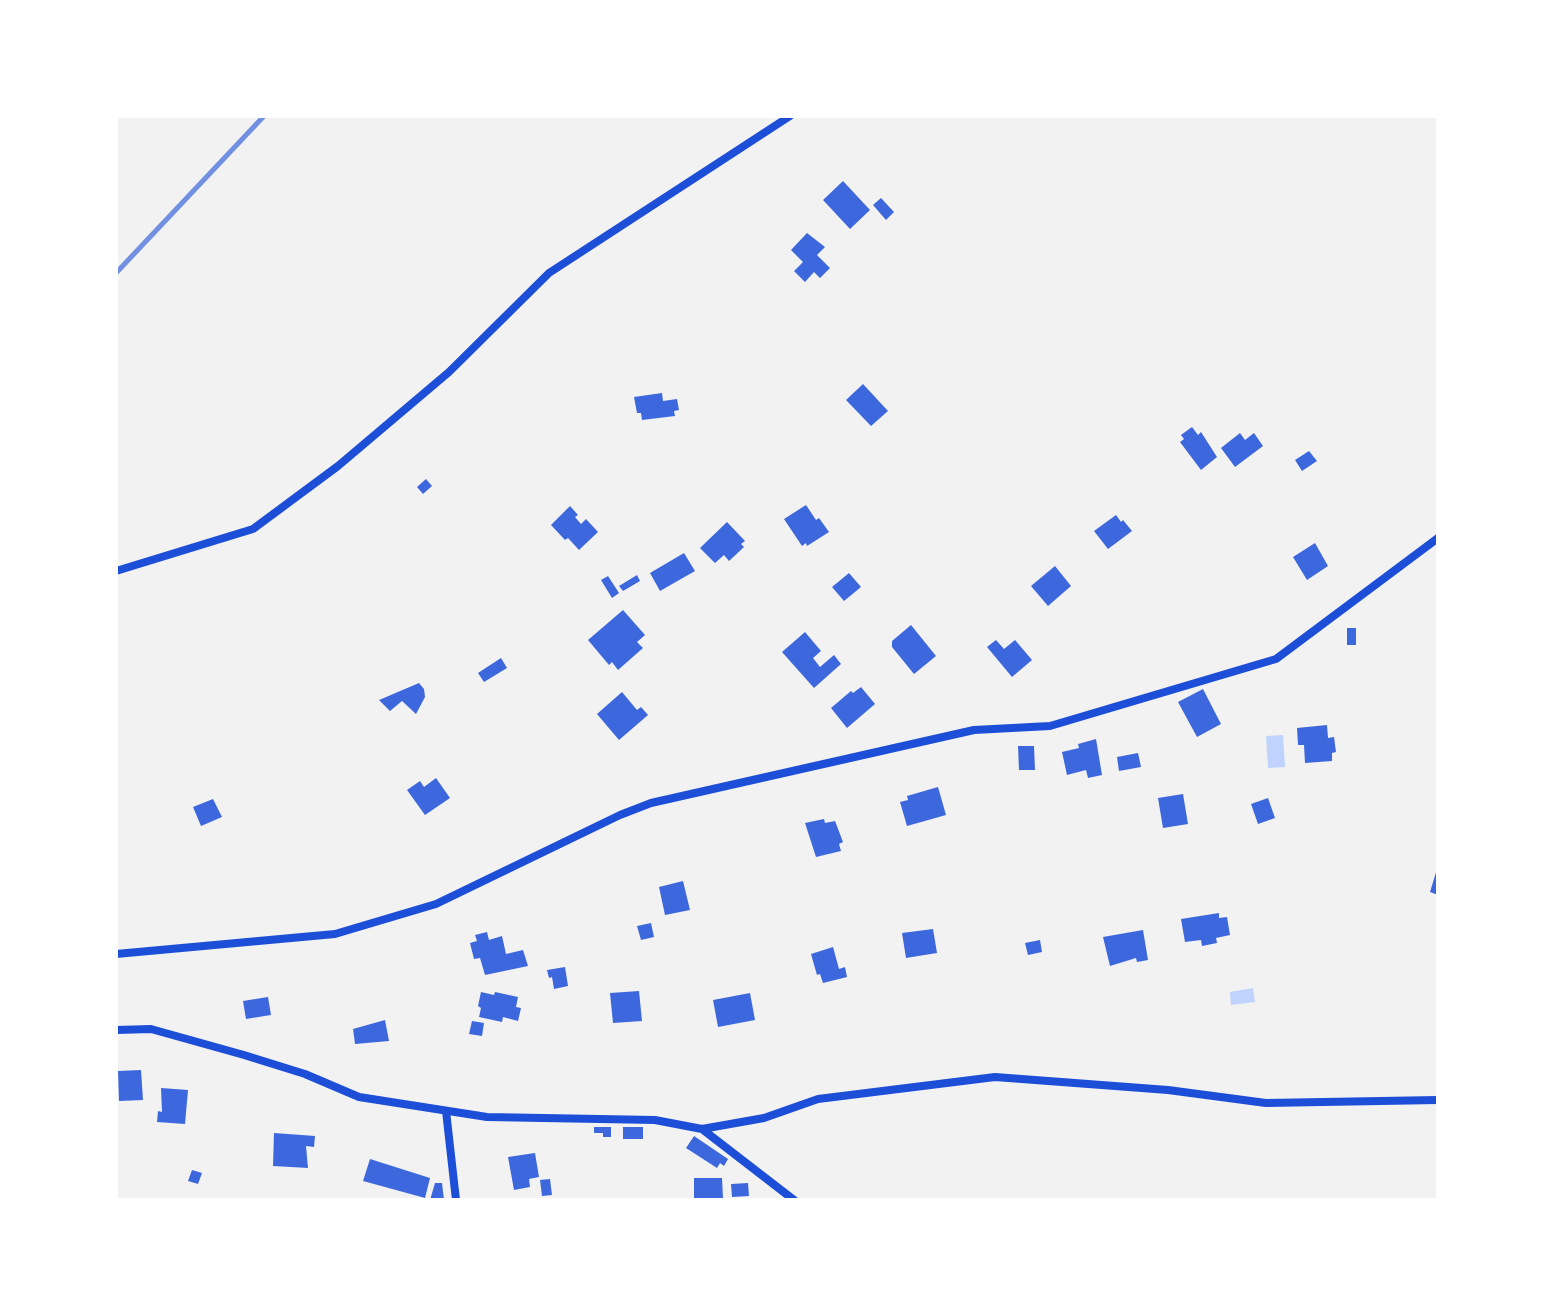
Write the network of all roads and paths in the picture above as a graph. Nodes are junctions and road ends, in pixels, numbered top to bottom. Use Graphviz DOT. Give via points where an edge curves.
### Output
graph roads {
  1 [pos="790,116"];
  2 [pos="1438,538"];
  3 [pos="116,571"];
  4 [pos="116,954"];
  5 [pos="116,1030"];
  6 [pos="1438,1100"];
  7 [pos="446,1111"];
  8 [pos="702,1129"];
  9 [pos="456,1200"];
  10 [pos="794,1200"];
  1 -- 3 [label="street" via="549,273 449,372 253,529"];
  2 -- 4 [label="street" via="1276,659 1050,726 974,730 651,803 436,904 335,934"];
  5 -- 7 [label="street" via="151,1029 305,1074 359,1097"];
  6 -- 8 [label="street" via="1266,1103 995,1077 818,1099 764,1118"];
  7 -- 8 [label="street" via="487,1117 655,1120"];
  7 -- 9 [label="street"];
  8 -- 10 [label="street"];
}
